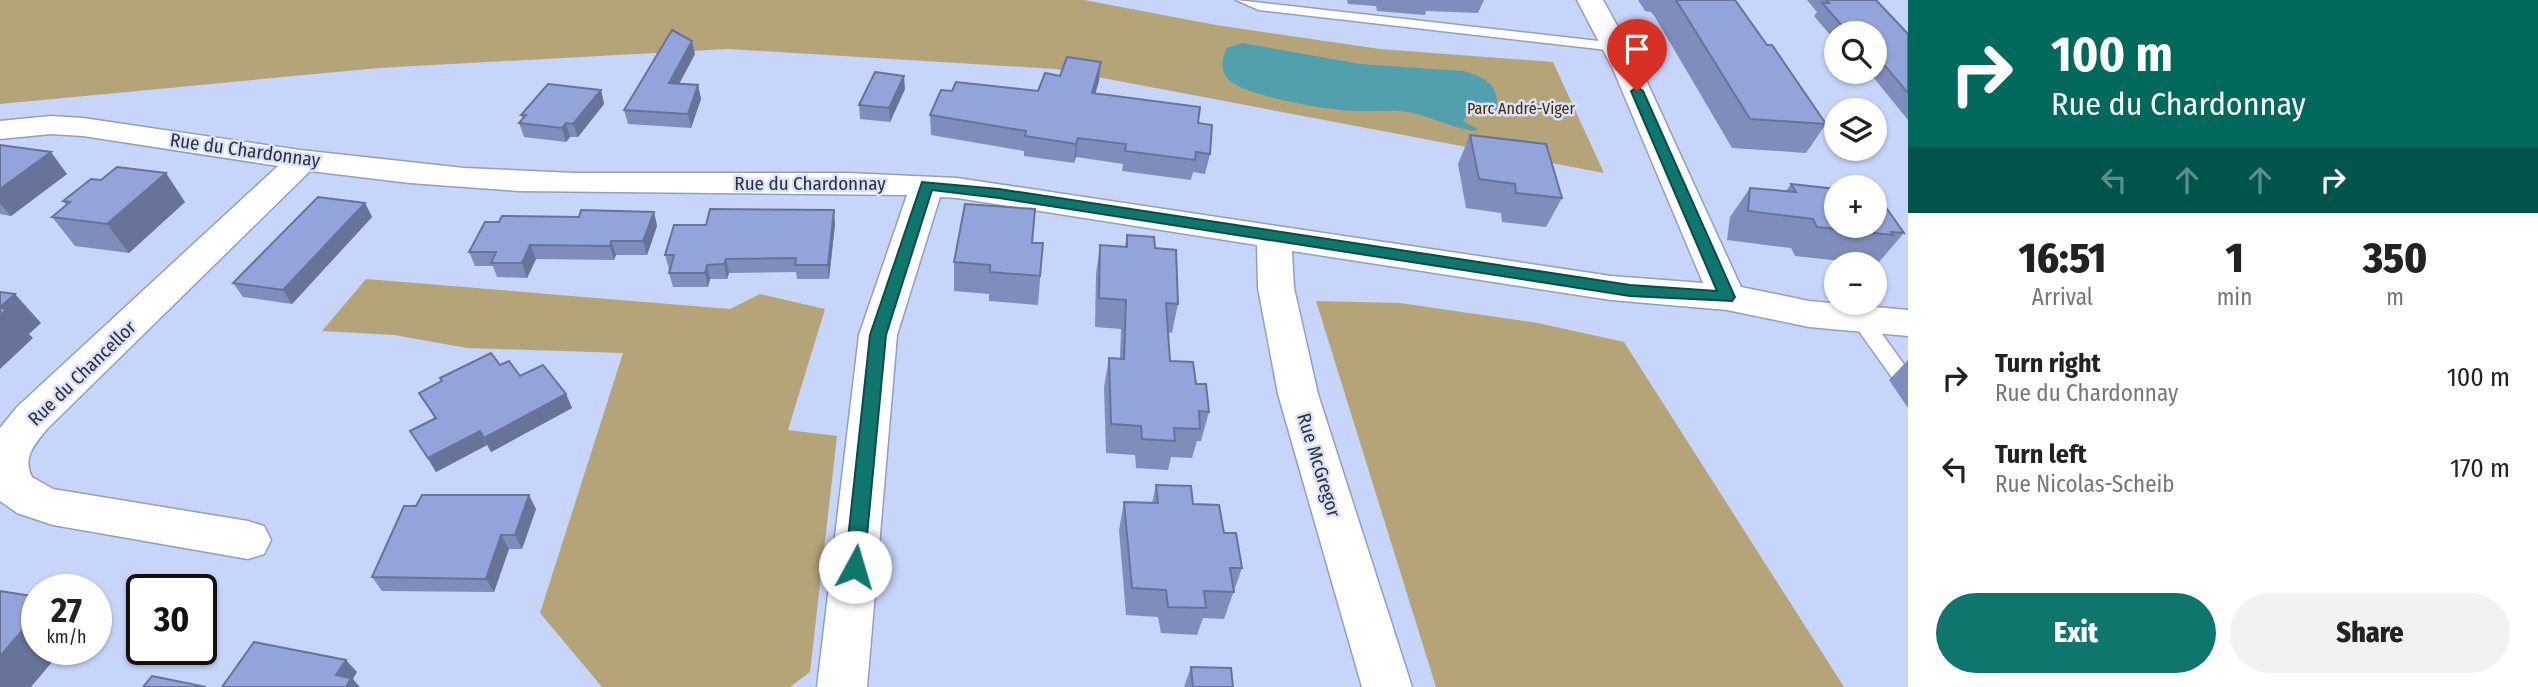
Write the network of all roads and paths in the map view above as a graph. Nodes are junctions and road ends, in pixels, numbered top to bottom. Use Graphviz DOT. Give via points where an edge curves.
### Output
graph roads {
  1 [pos="1243,0"];
  2 [pos="1590,0"];
  3 [pos="1309,6"];
  4 [pos="1616,47"];
  5 [pos="0,130"];
  6 [pos="304,159"];
  7 [pos="927,185"];
  8 [pos="1274,237"];
  9 [pos="1727,297"];
  10 [pos="1860,318"];
  11 [pos="1908,323"];
  12 [pos="1905,381"];
  13 [pos="248,540"];
  14 [pos="842,687"];
  15 [pos="1387,687"];
  1 -- 3 [label="lane" via="1259,6"];
  2 -- 4 [label="street"];
  3 -- 4 [label="lane"];
  4 -- 9 [label="street"];
  5 -- 6 [label="street, Rue du Chardonnay" via="83,127"];
  6 -- 7 [label="street, Rue du Chardonnay" via="516,181"];
  6 -- 13 [label="street, Rue du Chancellor" via="33,418 9,449 4,471 10,488 27,500 53,508"];
  7 -- 8 [label="street, Rue du Chardonnay"];
  7 -- 14 [label="street" via="878,335"];
  8 -- 9 [label="street, Rue du Chardonnay" via="1650,293"];
  8 -- 15 [label="street, Rue McGregor" via="1278,300 1297,394"];
  9 -- 10 [label="street, Rue du Chardonnay" via="1809,314"];
  10 -- 11 [label="street, Rue du Chardonnay"];
  10 -- 12 [label="lane"];
}
